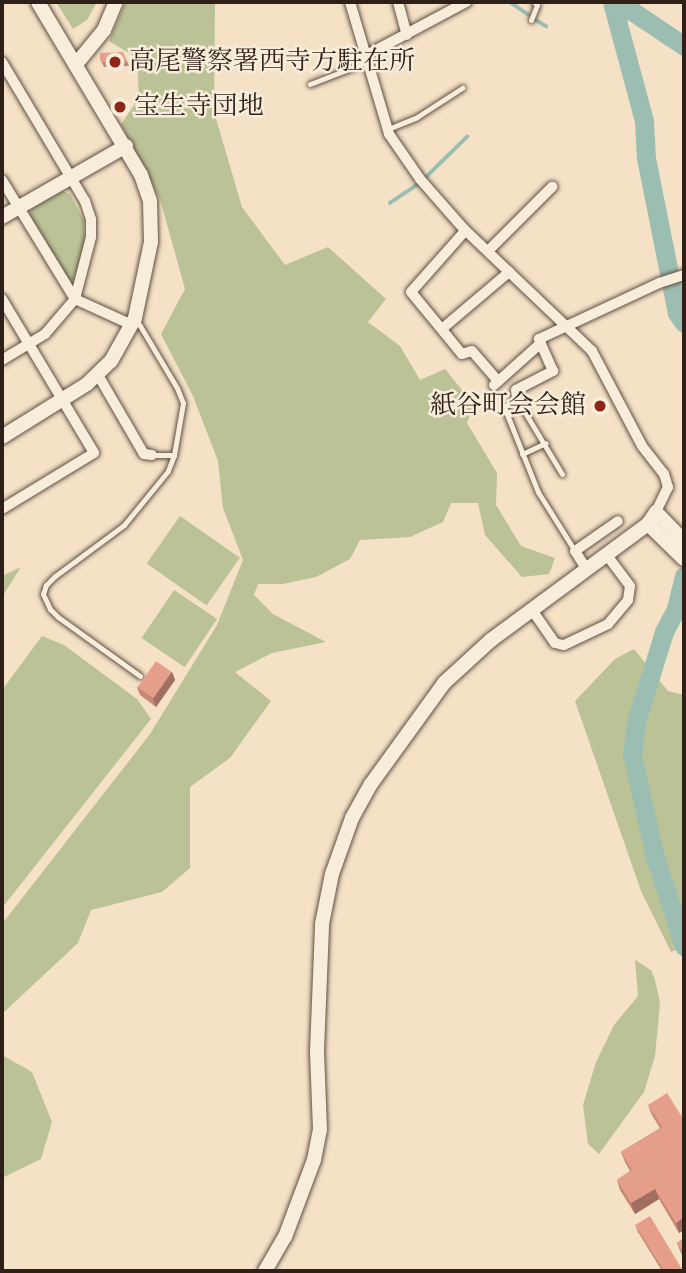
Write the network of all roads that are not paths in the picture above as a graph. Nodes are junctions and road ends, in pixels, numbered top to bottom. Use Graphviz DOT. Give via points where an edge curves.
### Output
graph roads {
  1 [pos="38,2"];
  2 [pos="116,2"];
  3 [pos="350,2"];
  4 [pos="398,2"];
  5 [pos="466,2"];
  6 [pos="534,2"];
  7 [pos="531,20"];
  8 [pos="407,35"];
  9 [pos="366,59"];
  10 [pos="2,62"];
  11 [pos="77,63"];
  12 [pos="310,84"];
  13 [pos="463,88"];
  14 [pos="388,130"];
  15 [pos="126,146"];
  16 [pos="71,178"];
  17 [pos="2,180"];
  18 [pos="552,187"];
  19 [pos="18,208"];
  20 [pos="2,217"];
  21 [pos="465,231"];
  22 [pos="488,251"];
  23 [pos="509,272"];
  24 [pos="684,275"];
  25 [pos="2,299"];
  26 [pos="75,299"];
  27 [pos="134,321"];
  28 [pos="566,326"];
  29 [pos="443,328"];
  30 [pos="541,343"];
  31 [pos="29,344"];
  32 [pos="2,360"];
  33 [pos="98,375"];
  34 [pos="517,399"];
  35 [pos="63,401"];
  36 [pos="2,437"];
  37 [pos="546,443"];
  38 [pos="522,454"];
  39 [pos="152,455"];
  40 [pos="174,455"];
  41 [pos="562,474"];
  42 [pos="2,509"];
  43 [pos="652,518"];
  44 [pos="618,521"];
  45 [pos="684,541"];
  46 [pos="575,551"];
  47 [pos="607,555"];
  48 [pos="684,559"];
  49 [pos="587,570"];
  50 [pos="532,610"];
  51 [pos="141,676"];
  52 [pos="265,1271"];
  1 -- 11 [label="street"];
  2 -- 11 [label="street" via="104,30"];
  3 -- 9 [label="street"];
  4 -- 8 [label="street"];
  5 -- 8 [label="street"];
  6 -- 7 [label="lane"];
  8 -- 9 [label="street"];
  9 -- 12 [label="lane"];
  9 -- 14 [label="street"];
  10 -- 16 [label="street"];
  11 -- 15 [label="street"];
  13 -- 14 [label="lane"];
  14 -- 21 [label="street" via="420,179"];
  15 -- 16 [label="street"];
  15 -- 27 [label="street" via="150,201 152,224"];
  16 -- 19 [label="street"];
  16 -- 26 [label="street" via="90,219 91,237"];
  17 -- 19 [label="street"];
  18 -- 22 [label="street"];
  19 -- 20 [label="street"];
  19 -- 26 [label="street"];
  21 -- 22 [label="street"];
  21 -- 29 [label="street" via="411,290"];
  22 -- 23 [label="street"];
  23 -- 28 [label="street"];
  23 -- 29 [label="street"];
  24 -- 28 [label="street"];
  25 -- 31 [label="street"];
  26 -- 27 [label="street"];
  26 -- 31 [label="street" via="57,323"];
  27 -- 33 [label="street"];
  27 -- 40 [label="lane" via="183,403"];
  28 -- 30 [label="street" via="539,339"];
  28 -- 43 [label="street" via="592,351 642,446 664,474 668,487"];
  29 -- 30 [label="street" via="462,354 472,351 496,383"];
  30 -- 34 [label="street" via="553,371 516,390"];
  31 -- 32 [label="street"];
  31 -- 35 [label="street"];
  33 -- 35 [label="street"];
  33 -- 39 [label="street" via="144,454"];
  34 -- 37 [label="lane"];
  34 -- 38 [label="lane" via="504,407"];
  35 -- 36 [label="street"];
  35 -- 42 [label="street" via="94,453"];
  37 -- 38 [label="lane"];
  37 -- 41 [label="lane"];
  38 -- 46 [label="lane" via="538,492"];
  39 -- 40 [label="lane"];
  40 -- 51 [label="lane" via="162,480 124,525 55,576 43,594 58,617"];
  43 -- 45 [label="street" via="670,526"];
  43 -- 47 [label="street"];
  43 -- 48 [label="street" via="665,541"];
  44 -- 46 [label="street"];
  46 -- 49 [label="street"];
  47 -- 49 [label="street"];
  47 -- 50 [label="street" via="630,586 628,600 608,624 564,645 555,643"];
  49 -- 50 [label="street"];
  50 -- 52 [label="street" via="444,683 352,818 332,874 322,924 317,1051 320,1130 314,1160 285,1237"];
}
